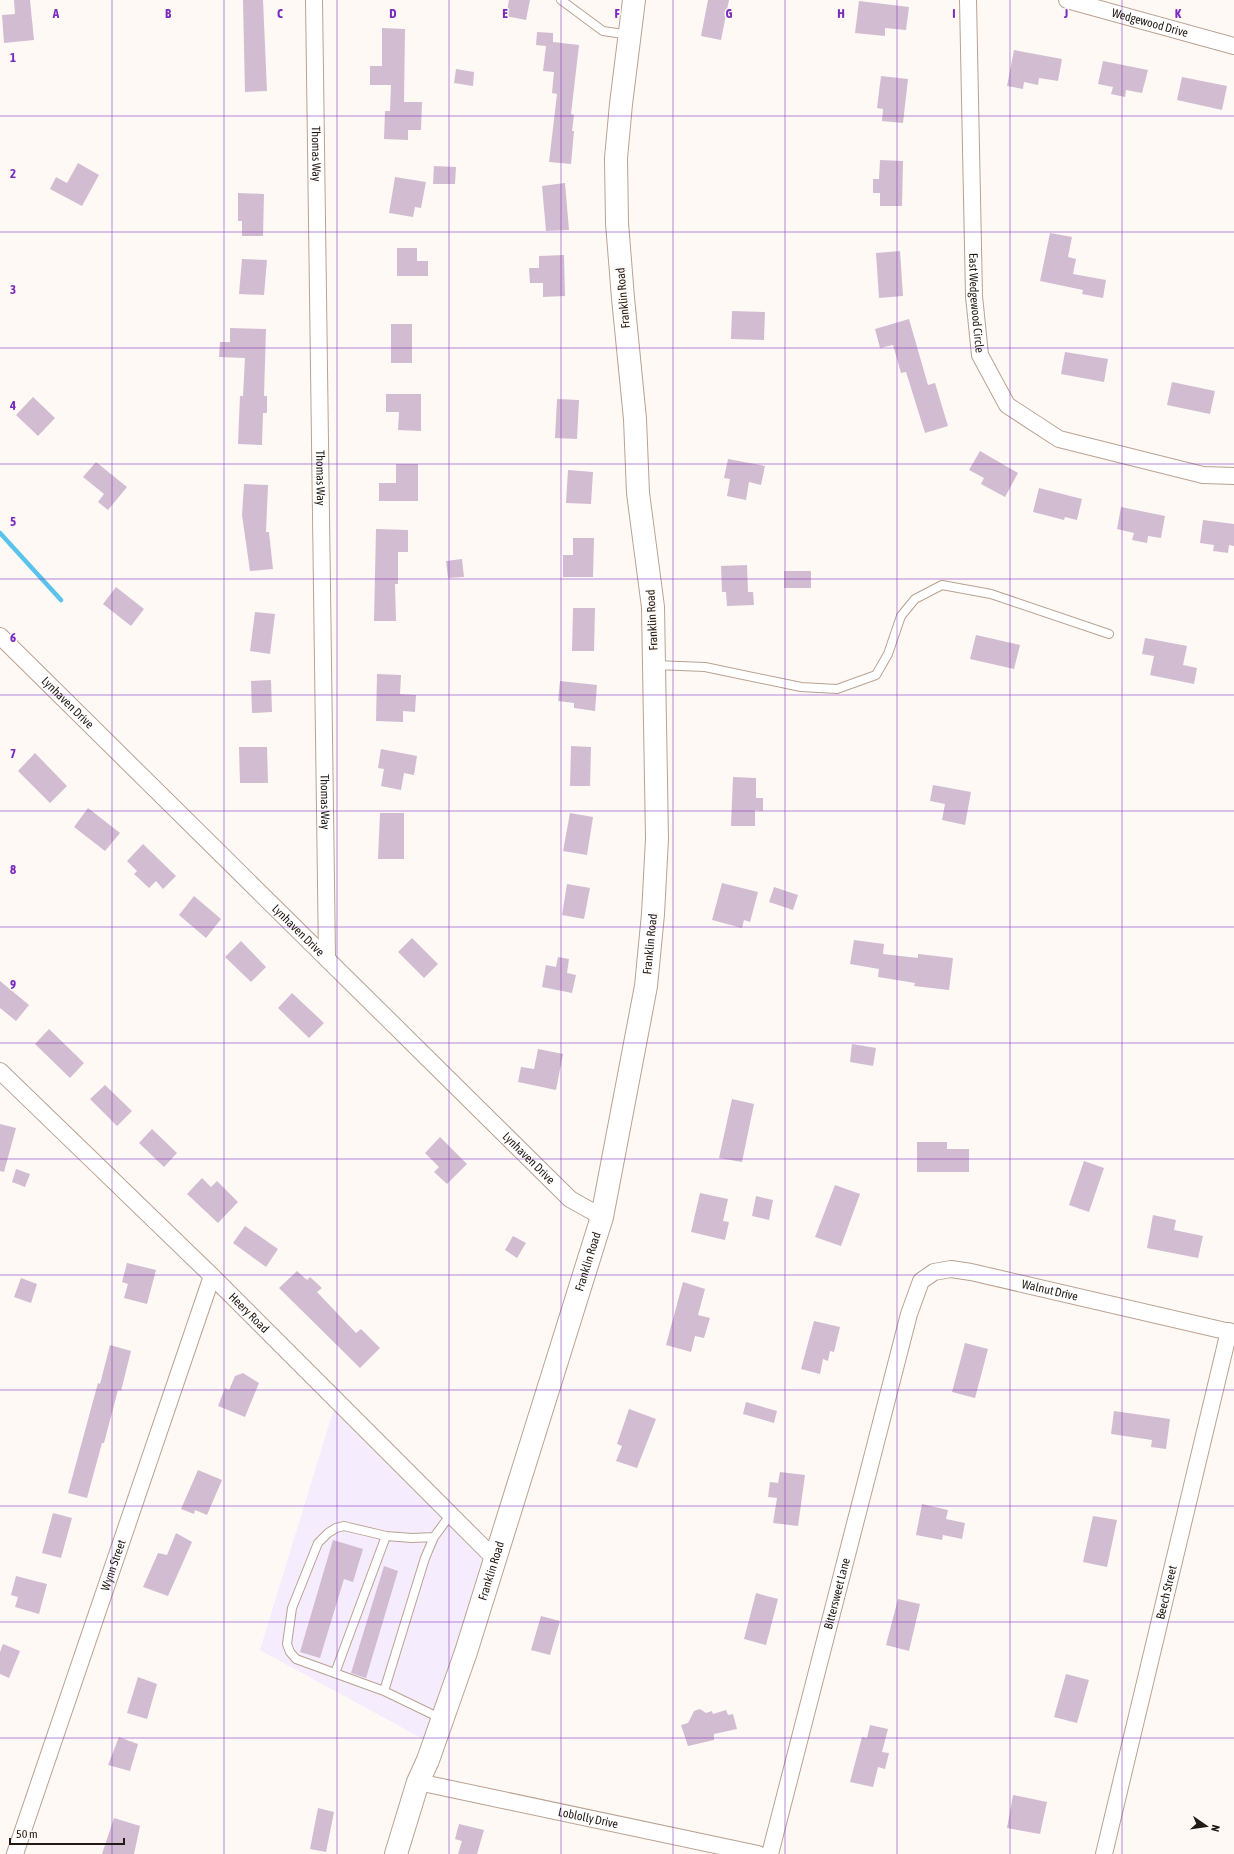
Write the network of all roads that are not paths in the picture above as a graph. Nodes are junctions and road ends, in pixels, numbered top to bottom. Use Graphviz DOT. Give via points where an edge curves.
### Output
graph roads {
  1 [pos="314,0"];
  2 [pos="561,0"];
  3 [pos="634,0"];
  4 [pos="968,0"];
  5 [pos="1067,0"];
  6 [pos="630,35"];
  7 [pos="1234,46"];
  8 [pos="1234,476"];
  9 [pos="1109,634"];
  10 [pos="0,636"];
  11 [pos="655,665"];
  12 [pos="327,957"];
  13 [pos="0,1071"];
  14 [pos="602,1217"];
  15 [pos="212,1276"];
  16 [pos="1231,1332"];
  17 [pos="904,1333"];
  18 [pos="451,1514"];
  19 [pos="386,1536"];
  20 [pos="434,1537"];
  21 [pos="494,1558"];
  22 [pos="335,1673"];
  23 [pos="384,1691"];
  24 [pos="443,1719"];
  25 [pos="418,1782"];
  26 [pos="15,1854"];
  27 [pos="396,1854"];
  28 [pos="758,1854"];
  29 [pos="770,1854"];
  30 [pos="1104,1854"];
  1 -- 12 [label="street, Thomas Way"];
  2 -- 6 [label="lane" via="603,31"];
  3 -- 6 [label="main road, Franklin Road"];
  4 -- 8 [label="street, East Wedgewood Circle" via="974,296 980,355 1007,405 1059,439 1203,475"];
  5 -- 7 [label="street, Wedgewood Drive"];
  6 -- 11 [label="main road, Franklin Road" via="616,158 617,223 635,419 638,493 654,607"];
  9 -- 11 [label="lane" via="991,594 942,586 915,599 901,616 888,654 876,675 837,689 801,687 705,667"];
  10 -- 12 [label="street, Lynhaven Drive"];
  11 -- 14 [label="main road, Franklin Road" via="657,839 646,986"];
  12 -- 14 [label="street, Lynhaven Drive" via="570,1199"];
  13 -- 15 [label="street, Heery Road"];
  14 -- 21 [label="main road, Franklin Road"];
  15 -- 18 [label="street, Heery Road"];
  15 -- 26 [label="street, Wynn Street"];
  16 -- 17 [label="street, Walnut Drive" via="951,1269 934,1272 921,1281"];
  16 -- 30 [label="street, Beech Street"];
  17 -- 29 [label="street, Bittersweet Lane"];
  18 -- 20 [label="lane"];
  18 -- 21 [label="street, Heery Road"];
  19 -- 20 [label="lane"];
  19 -- 22 [label="lane"];
  19 -- 22 [label="lane" via="344,1526 328,1533 318,1543 292,1608 287,1644 290,1652 296,1659"];
  20 -- 23 [label="lane" via="425,1558"];
  21 -- 24 [label="main road, Franklin Road"];
  22 -- 23 [label="lane"];
  23 -- 24 [label="lane"];
  24 -- 25 [label="main road, Franklin Road"];
  25 -- 27 [label="main road, Franklin Road"];
  25 -- 28 [label="street, Loblolly Drive"];
}
